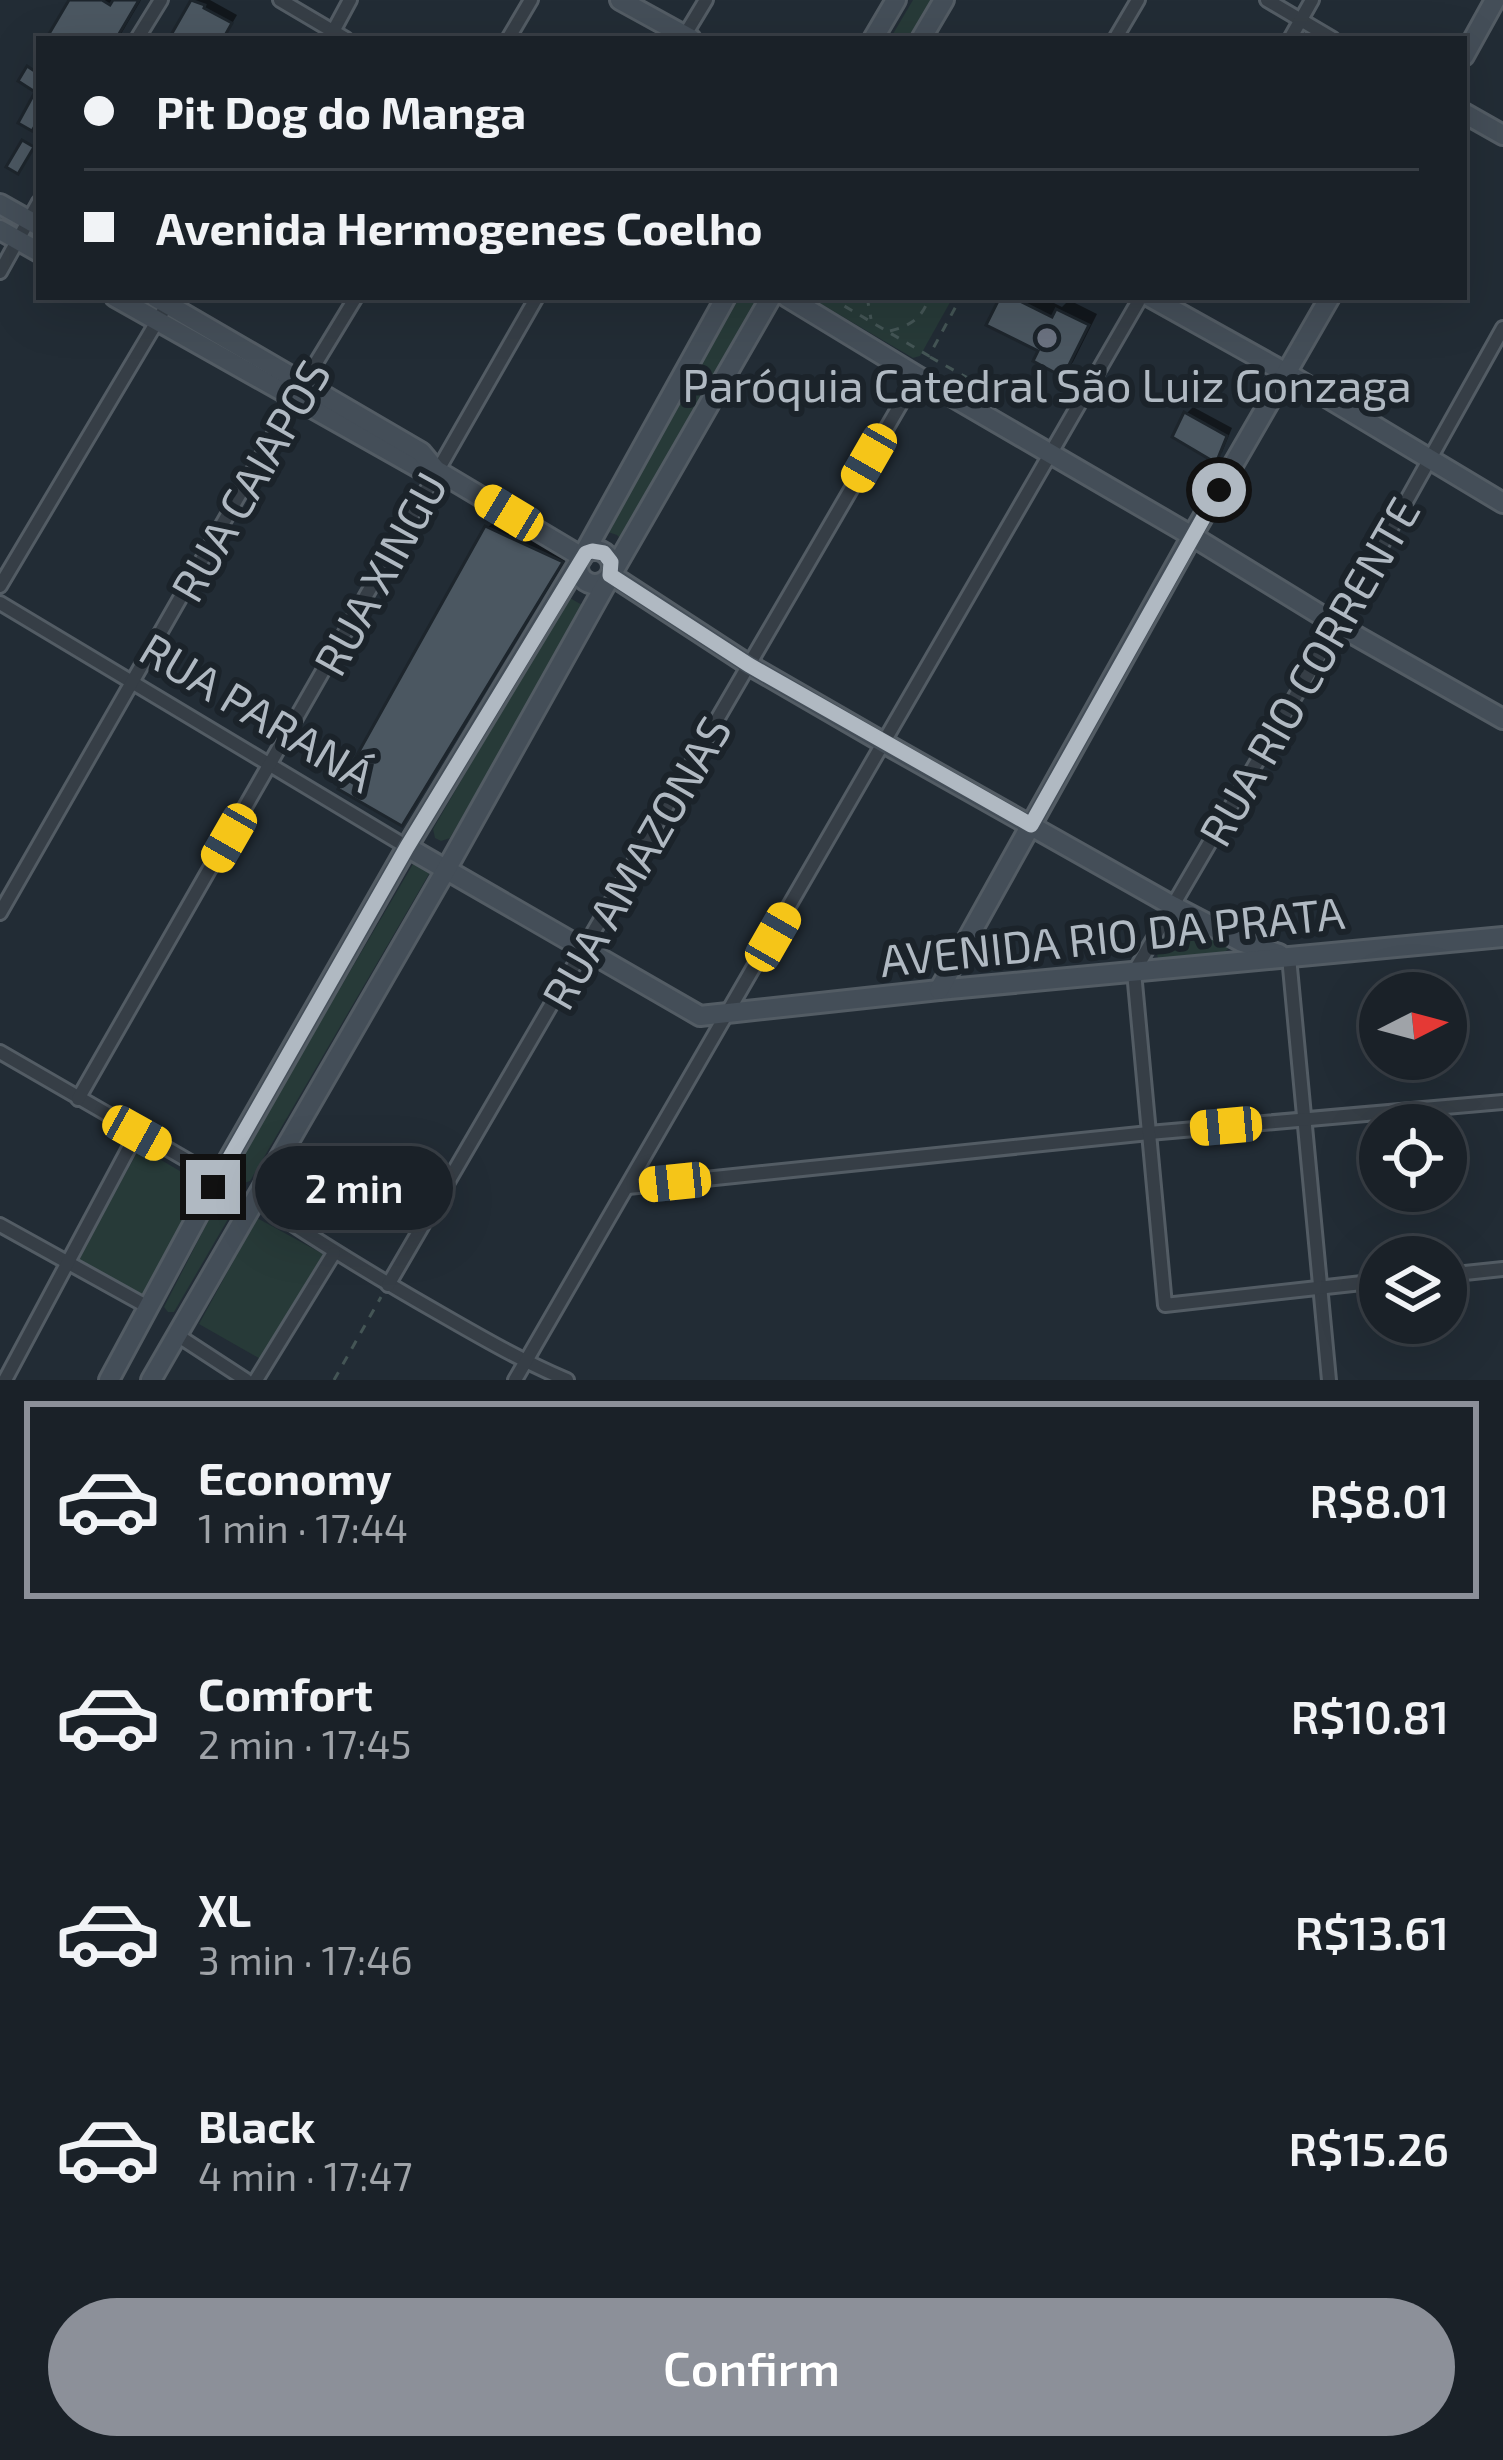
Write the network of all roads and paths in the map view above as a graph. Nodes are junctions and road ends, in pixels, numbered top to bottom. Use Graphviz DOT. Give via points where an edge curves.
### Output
graph roads {
  1 [pos="161,0"];
  2 [pos="280,0"];
  3 [pos="350,0"];
  4 [pos="531,0"];
  5 [pos="620,0"];
  6 [pos="706,0"];
  7 [pos="896,0"];
  8 [pos="944,0"];
  9 [pos="1138,0"];
  10 [pos="1267,0"];
  11 [pos="1312,0"];
  12 [pos="1495,0"];
  13 [pos="1300,20"];
  14 [pos="139,36"];
  15 [pos="336,36"];
  16 [pos="510,36"];
  17 [pos="683,36"];
  18 [pos="687,36"];
  19 [pos="875,36"];
  20 [pos="923,36"];
  21 [pos="1117,36"];
  22 [pos="1292,36"];
  23 [pos="1329,36"];
  24 [pos="1467,51"];
  25 [pos="1467,115"];
  26 [pos="1503,135"];
  27 [pos="0,204"];
  28 [pos="36,216"];
  29 [pos="0,230"];
  30 [pos="18,240"];
  31 [pos="36,250"];
  32 [pos="0,272"];
  33 [pos="354,300"];
  34 [pos="534,300"];
  35 [pos="724,300"];
  36 [pos="769,300"];
  37 [pos="792,300"];
  38 [pos="834,300"];
  39 [pos="868,300"];
  40 [pos="928,300"];
  41 [pos="959,300"];
  42 [pos="1144,300"];
  43 [pos="1152,300"];
  44 [pos="1328,300"];
  45 [pos="163,305"];
  46 [pos="872,322"];
  47 [pos="1503,328"];
  48 [pos="888,332"];
  49 [pos="929,356"];
  50 [pos="1288,374"];
  51 [pos="917,376"];
  52 [pos="973,381"];
  53 [pos="299,390"];
  54 [pos="1051,454"];
  55 [pos="1430,461"];
  56 [pos="436,470"];
  57 [pos="1503,503"];
  58 [pos="1192,536"];
  59 [pos="582,557"];
  60 [pos="610,575"];
  61 [pos="0,586"];
  62 [pos="0,603"];
  63 [pos="1337,625"];
  64 [pos="749,665"];
  65 [pos="134,682"];
  66 [pos="1503,719"];
  67 [pos="884,743"];
  68 [pos="272,764"];
  69 [pos="1031,825"];
  70 [pos="407,847"];
  71 [pos="447,868"];
  72 [pos="1173,906"];
  73 [pos="0,914"];
  74 [pos="1503,937"];
  75 [pos="586,949"];
  76 [pos="1289,957"];
  77 [pos="1134,972"];
  78 [pos="939,990"];
  79 [pos="728,1014"];
  80 [pos="0,1052"];
  81 [pos="78,1099"];
  82 [pos="1503,1102"];
  83 [pos="1304,1120"];
  84 [pos="137,1133"];
  85 [pos="1149,1133"];
  86 [pos="218,1178"];
  87 [pos="628,1186"];
  88 [pos="255,1199"];
  89 [pos="0,1225"];
  90 [pos="334,1253"];
  91 [pos="68,1263"];
  92 [pos="1503,1269"];
  93 [pos="1467,1273"];
  94 [pos="1359,1283"];
  95 [pos="388,1285"];
  96 [pos="1319,1288"];
  97 [pos="148,1307"];
  98 [pos="177,1335"];
  99 [pos="526,1363"];
  100 [pos="5,1380"];
  101 [pos="109,1380"];
  102 [pos="151,1380"];
  103 [pos="246,1380"];
  104 [pos="256,1380"];
  105 [pos="334,1380"];
  106 [pos="515,1380"];
  107 [pos="567,1380"];
  108 [pos="1329,1380"];
  1 -- 14 [label="street"];
  2 -- 15 [label="street"];
  3 -- 15 [label="street"];
  4 -- 16 [label="street"];
  5 -- 17 [label="main road"];
  6 -- 18 [label="street"];
  7 -- 19 [label="main road"];
  8 -- 20 [label="main road"];
  9 -- 21 [label="street"];
  10 -- 13 [label="street"];
  11 -- 13 [label="street"];
  12 -- 24 [label="main road"];
  13 -- 22 [label="street"];
  13 -- 23 [label="street"];
  25 -- 26 [label="main road"];
  27 -- 28 [label="main road"];
  28 -- 30 [label="street"];
  29 -- 30 [label="main road"];
  30 -- 31 [label="main road"];
  30 -- 32 [label="street"];
  33 -- 53 [label="street, RUA CAIAPOS"];
  34 -- 56 [label="street, RUA XINGU"];
  35 -- 59 [label="main road"];
  36 -- 60 [label="main road"];
  37 -- 51 [label="main road"];
  38 -- 46 [label="path"];
  39 -- 46 [label="path"];
  40 -- 48 [label="path" via="916,320"];
  41 -- 49 [label="path"];
  42 -- 54 [label="street"];
  43 -- 50 [label="main road"];
  44 -- 50 [label="main road"];
  45 -- 53 [label="main road"];
  45 -- 61 [label="street"];
  46 -- 48 [label="path"];
  47 -- 55 [label="street, RUA RIO CORRENTE"];
  48 -- 49 [label="path"];
  49 -- 52 [label="path"];
  50 -- 55 [label="main road"];
  50 -- 58 [label="main road"];
  51 -- 54 [label="main road"];
  51 -- 64 [label="street, RUA AMAZONAS"];
  53 -- 56 [label="main road" via="417,467"];
  53 -- 65 [label="street, RUA CAIAPOS"];
  54 -- 58 [label="main road"];
  54 -- 67 [label="street"];
  55 -- 57 [label="main road"];
  55 -- 63 [label="street, RUA RIO CORRENTE"];
  56 -- 59 [label="main road"];
  56 -- 68 [label="street, RUA XINGU"];
  58 -- 63 [label="main road"];
  58 -- 69 [label="main road"];
  59 -- 60 [label="main road" via="585,580 602,583"];
  59 -- 70 [label="main road"];
  60 -- 64 [label="main road"];
  60 -- 71 [label="main road"];
  62 -- 65 [label="street, RUA PARANÁ"];
  63 -- 66 [label="main road"];
  63 -- 72 [label="street, RUA RIO CORRENTE"];
  64 -- 67 [label="main road"];
  64 -- 75 [label="street, RUA AMAZONAS"];
  65 -- 68 [label="street, RUA PARANÁ"];
  65 -- 73 [label="street, RUA CAIAPOS"];
  67 -- 69 [label="main road"];
  67 -- 79 [label="street"];
  68 -- 70 [label="street, RUA PARANÁ"];
  68 -- 81 [label="street, RUA XINGU"];
  69 -- 72 [label="main road"];
  69 -- 78 [label="main road"];
  70 -- 71 [label="main road, RUA PARANÁ"];
  70 -- 86 [label="main road"];
  71 -- 75 [label="main road, RUA PARANÁ"];
  71 -- 88 [label="main road"];
  72 -- 76 [label="main road"];
  72 -- 77 [label="street, RUA RIO CORRENTE"];
  74 -- 76 [label="main road, AVENIDA RIO DA PRATA"];
  75 -- 79 [label="main road, RUA PARANÁ" via="700,1016"];
  75 -- 95 [label="street, RUA AMAZONAS"];
  76 -- 77 [label="main road, AVENIDA RIO DA PRATA"];
  76 -- 83 [label="street"];
  77 -- 78 [label="main road, AVENIDA RIO DA PRATA"];
  77 -- 85 [label="street"];
  78 -- 79 [label="main road, AVENIDA RIO DA PRATA"];
  79 -- 87 [label="street"];
  80 -- 81 [label="street"];
  81 -- 84 [label="street"];
  82 -- 83 [label="street"];
  83 -- 85 [label="street"];
  83 -- 96 [label="street"];
  84 -- 86 [label="street"];
  84 -- 91 [label="street"];
  85 -- 87 [label="street"];
  85 -- 96 [label="street" via="1165,1305"];
  86 -- 88 [label="main road"];
  86 -- 97 [label="main road"];
  87 -- 99 [label="street"];
  88 -- 90 [label="street"];
  88 -- 98 [label="main road"];
  89 -- 91 [label="street"];
  90 -- 95 [label="street"];
  90 -- 104 [label="street"];
  91 -- 97 [label="street"];
  91 -- 100 [label="street"];
  92 -- 93 [label="street"];
  94 -- 96 [label="street"];
  95 -- 99 [label="street"];
  95 -- 105 [label="path"];
  96 -- 108 [label="street"];
  97 -- 98 [label="main road"];
  97 -- 101 [label="main road"];
  98 -- 102 [label="main road"];
  98 -- 103 [label="street"];
  99 -- 106 [label="street"];
  99 -- 107 [label="street"];
}
